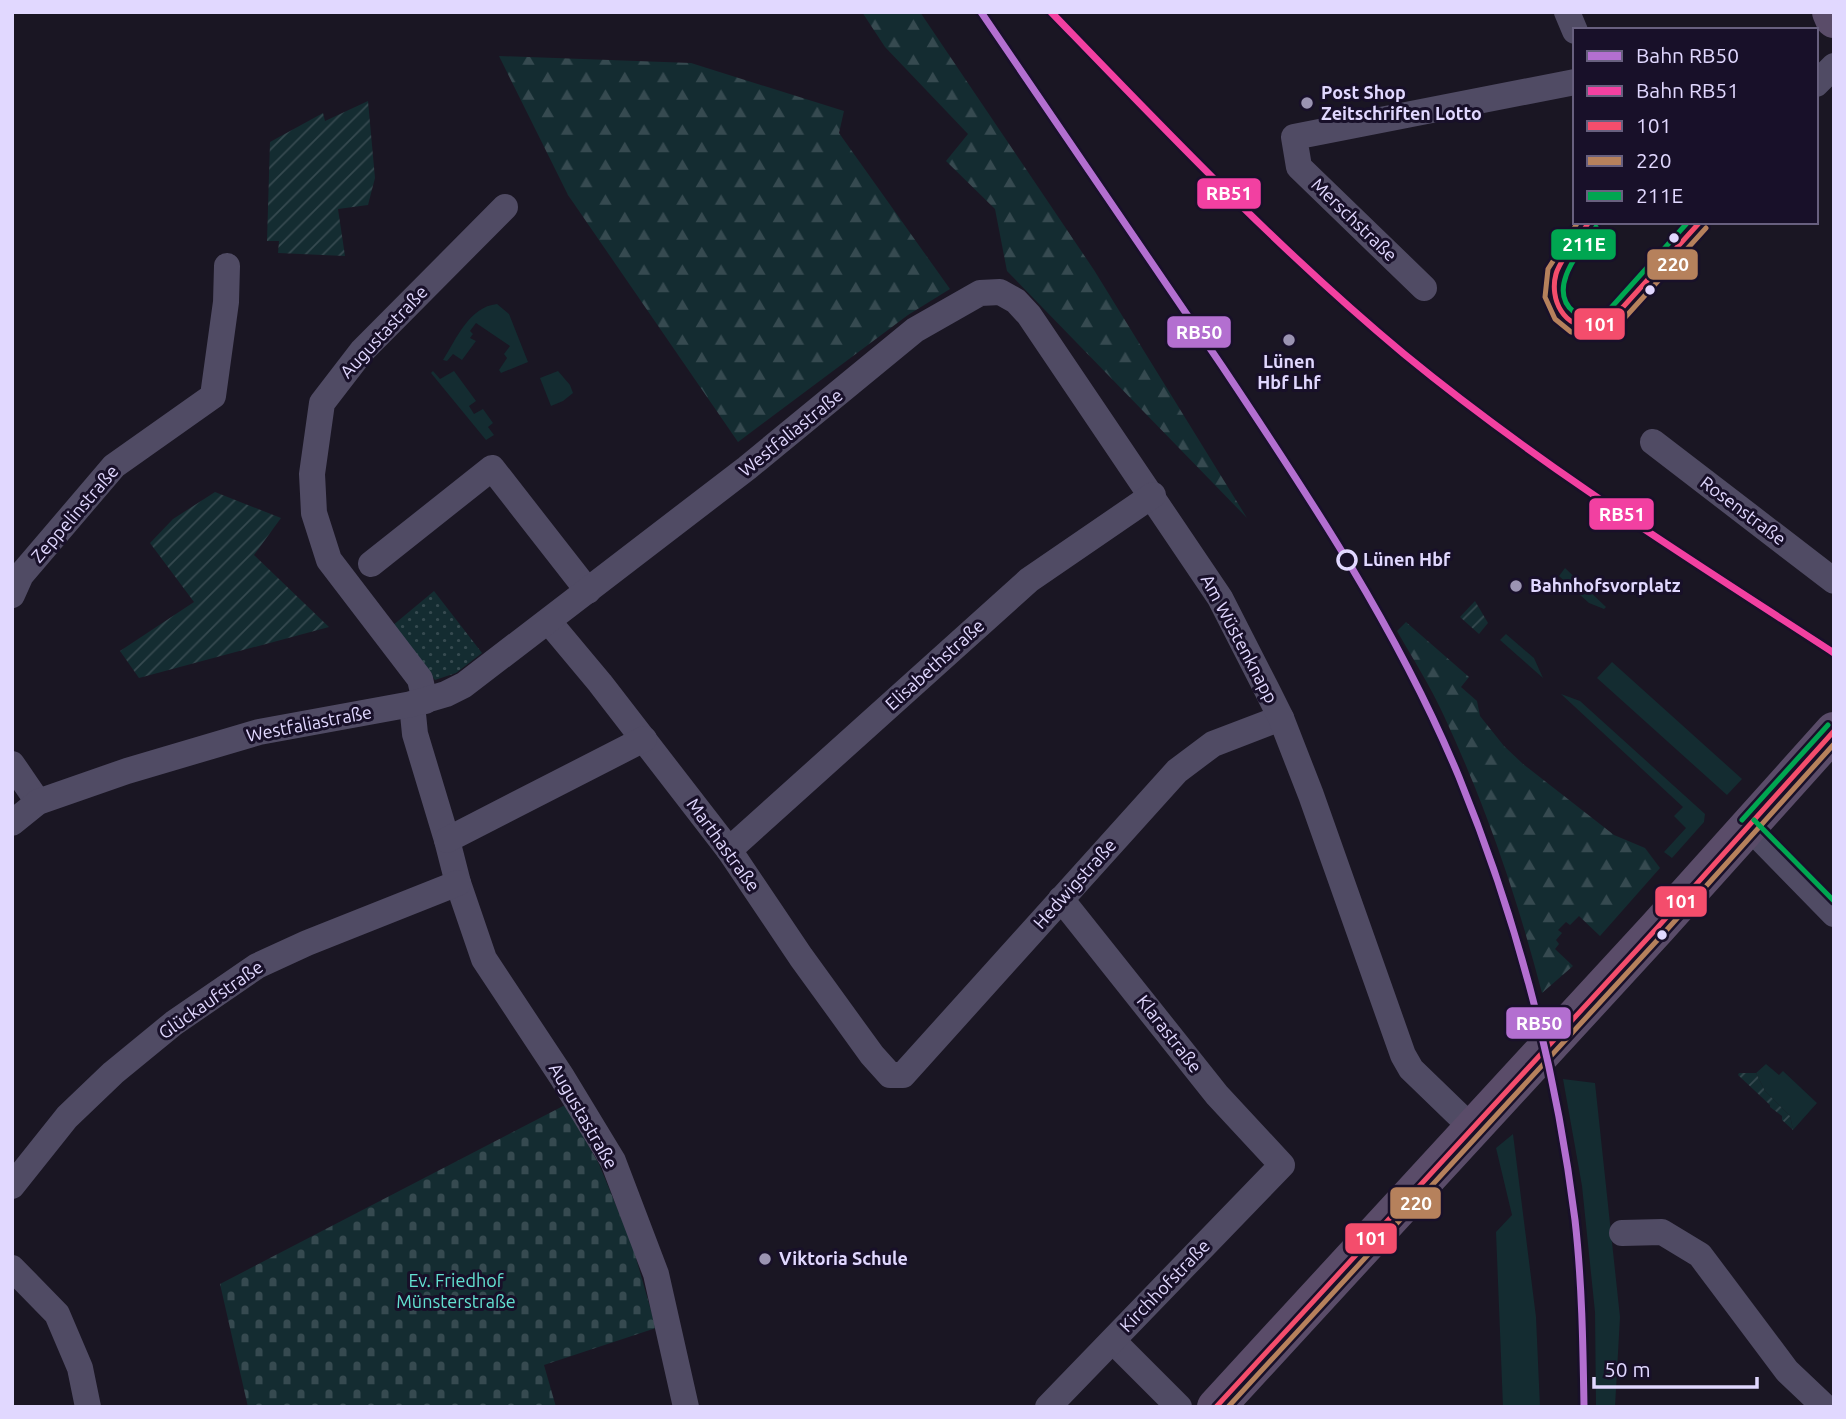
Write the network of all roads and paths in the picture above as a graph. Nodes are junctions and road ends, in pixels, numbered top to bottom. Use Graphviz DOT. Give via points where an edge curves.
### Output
graph roads {
  1 [pos="1831,12"];
  2 [pos="1834,19"];
  3 [pos="1834,66"];
  4 [pos="1573,82"];
  5 [pos="1818,82"];
  6 [pos="505,207"];
  7 [pos="227,266"];
  8 [pos="1424,288"];
  9 [pos="860,377"];
  10 [pos="1653,442"];
  11 [pos="1153,495"];
  12 [pos="371,564"];
  13 [pos="1834,581"];
  14 [pos="589,591"];
  15 [pos="12,596"];
  16 [pos="549,622"];
  17 [pos="419,702"];
  18 [pos="1281,718"];
  19 [pos="1834,731"];
  20 [pos="644,738"];
  21 [pos="12,764"];
  22 [pos="38,802"];
  23 [pos="12,823"];
  24 [pos="1748,826"];
  25 [pos="447,840"];
  26 [pos="729,850"];
  27 [pos="458,883"];
  28 [pos="1061,899"];
  29 [pos="1834,914"];
  30 [pos="890,1075"];
  31 [pos="1472,1128"];
  32 [pos="1282,1165"];
  33 [pos="12,1185"];
  34 [pos="1622,1233"];
  35 [pos="12,1268"];
  36 [pos="1113,1341"];
  37 [pos="88,1407"];
  38 [pos="686,1407"];
  39 [pos="1048,1407"];
  40 [pos="1180,1407"];
  41 [pos="1216,1407"];
  42 [pos="1825,1407"];
  1 -- 2 [label="main road"];
  3 -- 5 [label="street"];
  4 -- 8 [label="street, Merschstraße" via="1294,137 1299,167"];
  6 -- 17 [label="street, Augustastraße" via="362,351 322,403 312,474 314,513 329,560 420,679"];
  7 -- 15 [label="street, Zeppelinstraße" via="213,396 114,466 22,575"];
  9 -- 11 [label="street, Am Wüstenknapp" via="915,330 948,309 980,293 1000,292 1029,315"];
  9 -- 14 [label="street, Westfaliastraße"];
  10 -- 13 [label="street, Rosenstraße"];
  11 -- 18 [label="street, Am Wüstenknapp" via="1220,598"];
  11 -- 26 [label="street, Elisabethstraße" via="1029,580"];
  12 -- 14 [label="street" via="492,468"];
  14 -- 16 [label="street, Westfaliastraße"];
  16 -- 17 [label="street, Westfaliastraße" via="464,685"];
  16 -- 20 [label="street, Marthastraße"];
  17 -- 22 [label="street, Westfaliastraße" via="259,732"];
  17 -- 25 [label="street, Augustastraße" via="415,734"];
  18 -- 28 [label="street, Hedwigstraße" via="1213,744 1177,771"];
  18 -- 31 [label="street, Am Wüstenknapp" via="1403,1055 1411,1069"];
  19 -- 24 [label="main road"];
  20 -- 25 [label="street"];
  20 -- 26 [label="street, Marthastraße"];
  21 -- 22 [label="street"];
  22 -- 23 [label="street, Westfaliastraße"];
  24 -- 29 [label="street"];
  24 -- 31 [label="main road"];
  25 -- 27 [label="street, Augustastraße"];
  26 -- 30 [label="street, Marthastraße" via="800,957"];
  27 -- 33 [label="street, Glückaufstraße" via="257,966 174,1023 113,1073"];
  27 -- 38 [label="street, Augustastraße" via="484,958 612,1161 656,1274"];
  28 -- 30 [label="street, Hedwigstraße" via="903,1076"];
  28 -- 32 [label="street, Klarastraße" via="1217,1095"];
  31 -- 41 [label="main road"];
  32 -- 36 [label="street, Kirchhofstraße"];
  34 -- 42 [label="street" via="1662,1232 1700,1255 1787,1371"];
  35 -- 37 [label="street" via="57,1314 80,1368"];
  36 -- 39 [label="street, Kirchhofstraße"];
  36 -- 40 [label="street"];
}
